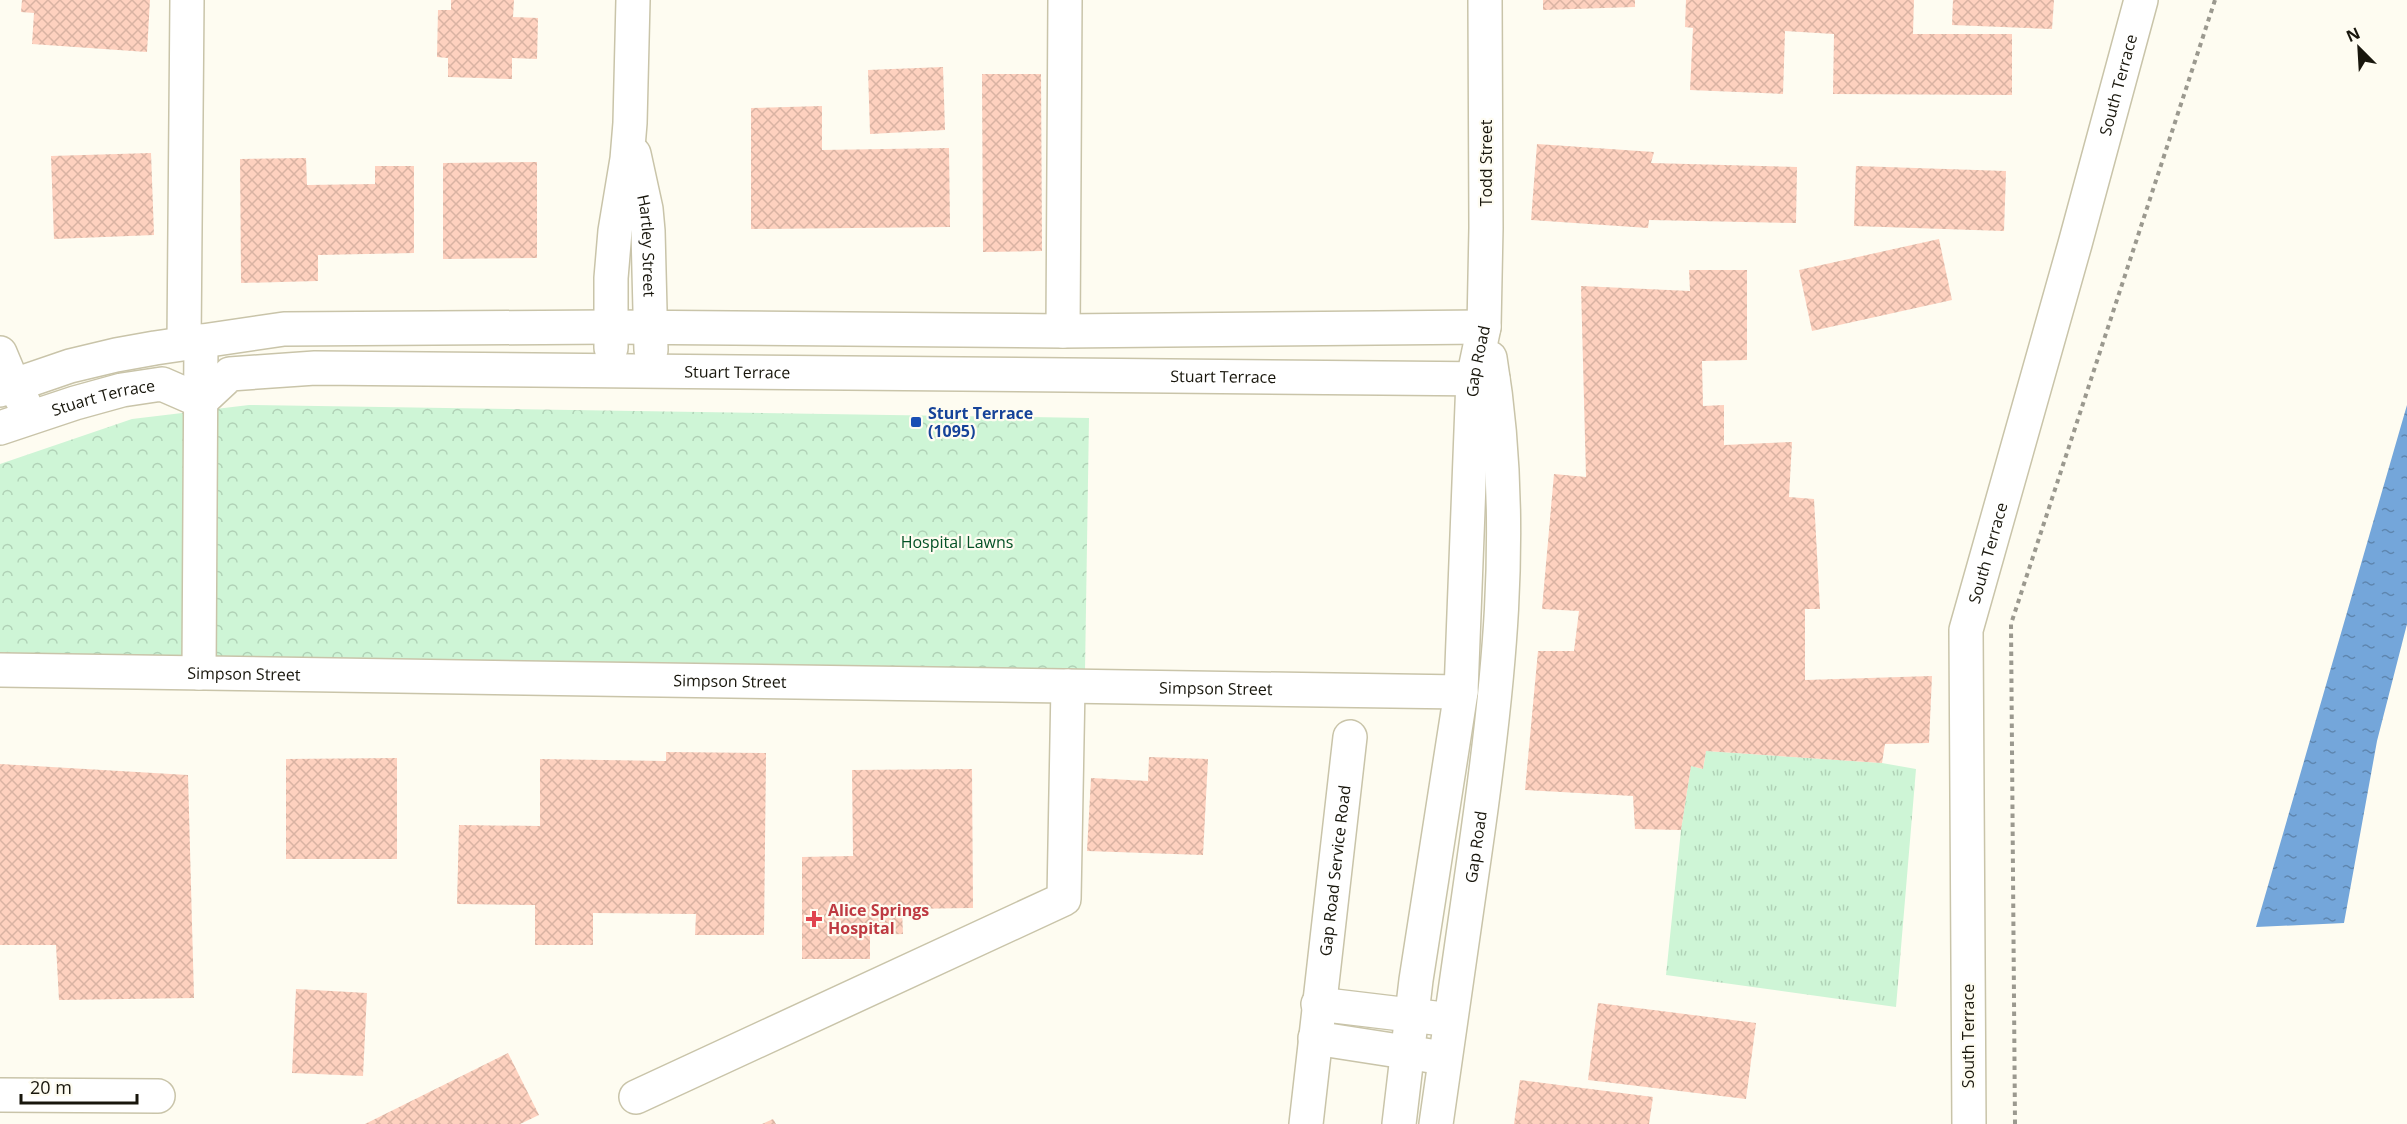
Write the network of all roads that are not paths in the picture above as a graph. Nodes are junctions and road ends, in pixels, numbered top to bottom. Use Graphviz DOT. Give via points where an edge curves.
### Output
graph roads {
  1 [pos="187,0"];
  2 [pos="633,0"];
  3 [pos="1065,0"];
  4 [pos="1485,0"];
  5 [pos="2141,0"];
  6 [pos="630,123"];
  7 [pos="610,327"];
  8 [pos="1484,327"];
  9 [pos="651,329"];
  10 [pos="1063,331"];
  11 [pos="192,342"];
  12 [pos="0,353"];
  13 [pos="611,371"];
  14 [pos="651,371"];
  15 [pos="1483,379"];
  16 [pos="6,387"];
  17 [pos="201,401"];
  18 [pos="32,416"];
  19 [pos="0,428"];
  20 [pos="0,670"];
  21 [pos="199,673"];
  22 [pos="1068,686"];
  23 [pos="1461,692"];
  24 [pos="1350,736"];
  25 [pos="1318,1004"];
  26 [pos="1413,1015"];
  27 [pos="1451,1019"];
  28 [pos="1315,1038"];
  29 [pos="1409,1053"];
  30 [pos="1446,1057"];
  31 [pos="0,1095"];
  32 [pos="158,1096"];
  33 [pos="636,1097"];
  34 [pos="1306,1124"];
  35 [pos="1399,1124"];
  36 [pos="1436,1124"];
  37 [pos="1969,1124"];
  1 -- 11 [label="street"];
  2 -- 6 [label="street, Hartley Street"];
  3 -- 10 [label="street"];
  4 -- 8 [label="street, Todd Street"];
  5 -- 37 [label="street, South Terrace" via="1966,630"];
  6 -- 7 [label="street, Hartley Street" via="615,231"];
  6 -- 9 [label="street, Hartley Street" via="634,162 646,209"];
  7 -- 9 [label="street"];
  7 -- 11 [label="street" via="284,329"];
  7 -- 13 [label="street, Hartley Street"];
  8 -- 10 [label="street"];
  8 -- 15 [label="street, Gap Road"];
  9 -- 10 [label="street"];
  9 -- 14 [label="street, Hartley Street"];
  11 -- 16 [label="street" via="70,366"];
  11 -- 17 [label="street"];
  12 -- 16 [label="street"];
  13 -- 14 [label="street, Stuart Terrace"];
  13 -- 17 [label="street, Stuart Terrace" via="268,370 230,374"];
  14 -- 15 [label="street, Stuart Terrace"];
  15 -- 23 [label="street, Gap Road"];
  15 -- 27 [label="street, Gap Road" via="1502,450 1504,582 1484,787"];
  16 -- 18 [label="street"];
  17 -- 18 [label="street, Stuart Terrace" via="162,384 122,390"];
  17 -- 21 [label="street"];
  18 -- 19 [label="street, Stuart Terrace"];
  20 -- 21 [label="street, Simpson Street"];
  21 -- 22 [label="street, Simpson Street"];
  22 -- 23 [label="street, Simpson Street"];
  22 -- 33 [label="street" via="1064,899"];
  23 -- 26 [label="street, Gap Road"];
  24 -- 25 [label="street, Gap Road Service Road"];
  25 -- 26 [label="street"];
  25 -- 28 [label="street, Gap Road Service Road"];
  26 -- 27 [label="street"];
  26 -- 29 [label="street, Gap Road"];
  27 -- 30 [label="street, Gap Road"];
  28 -- 29 [label="street"];
  28 -- 34 [label="street, Gap Road Service Road"];
  29 -- 30 [label="street"];
  29 -- 35 [label="street, Gap Road"];
  30 -- 36 [label="street, Gap Road"];
  31 -- 32 [label="street"];
}
